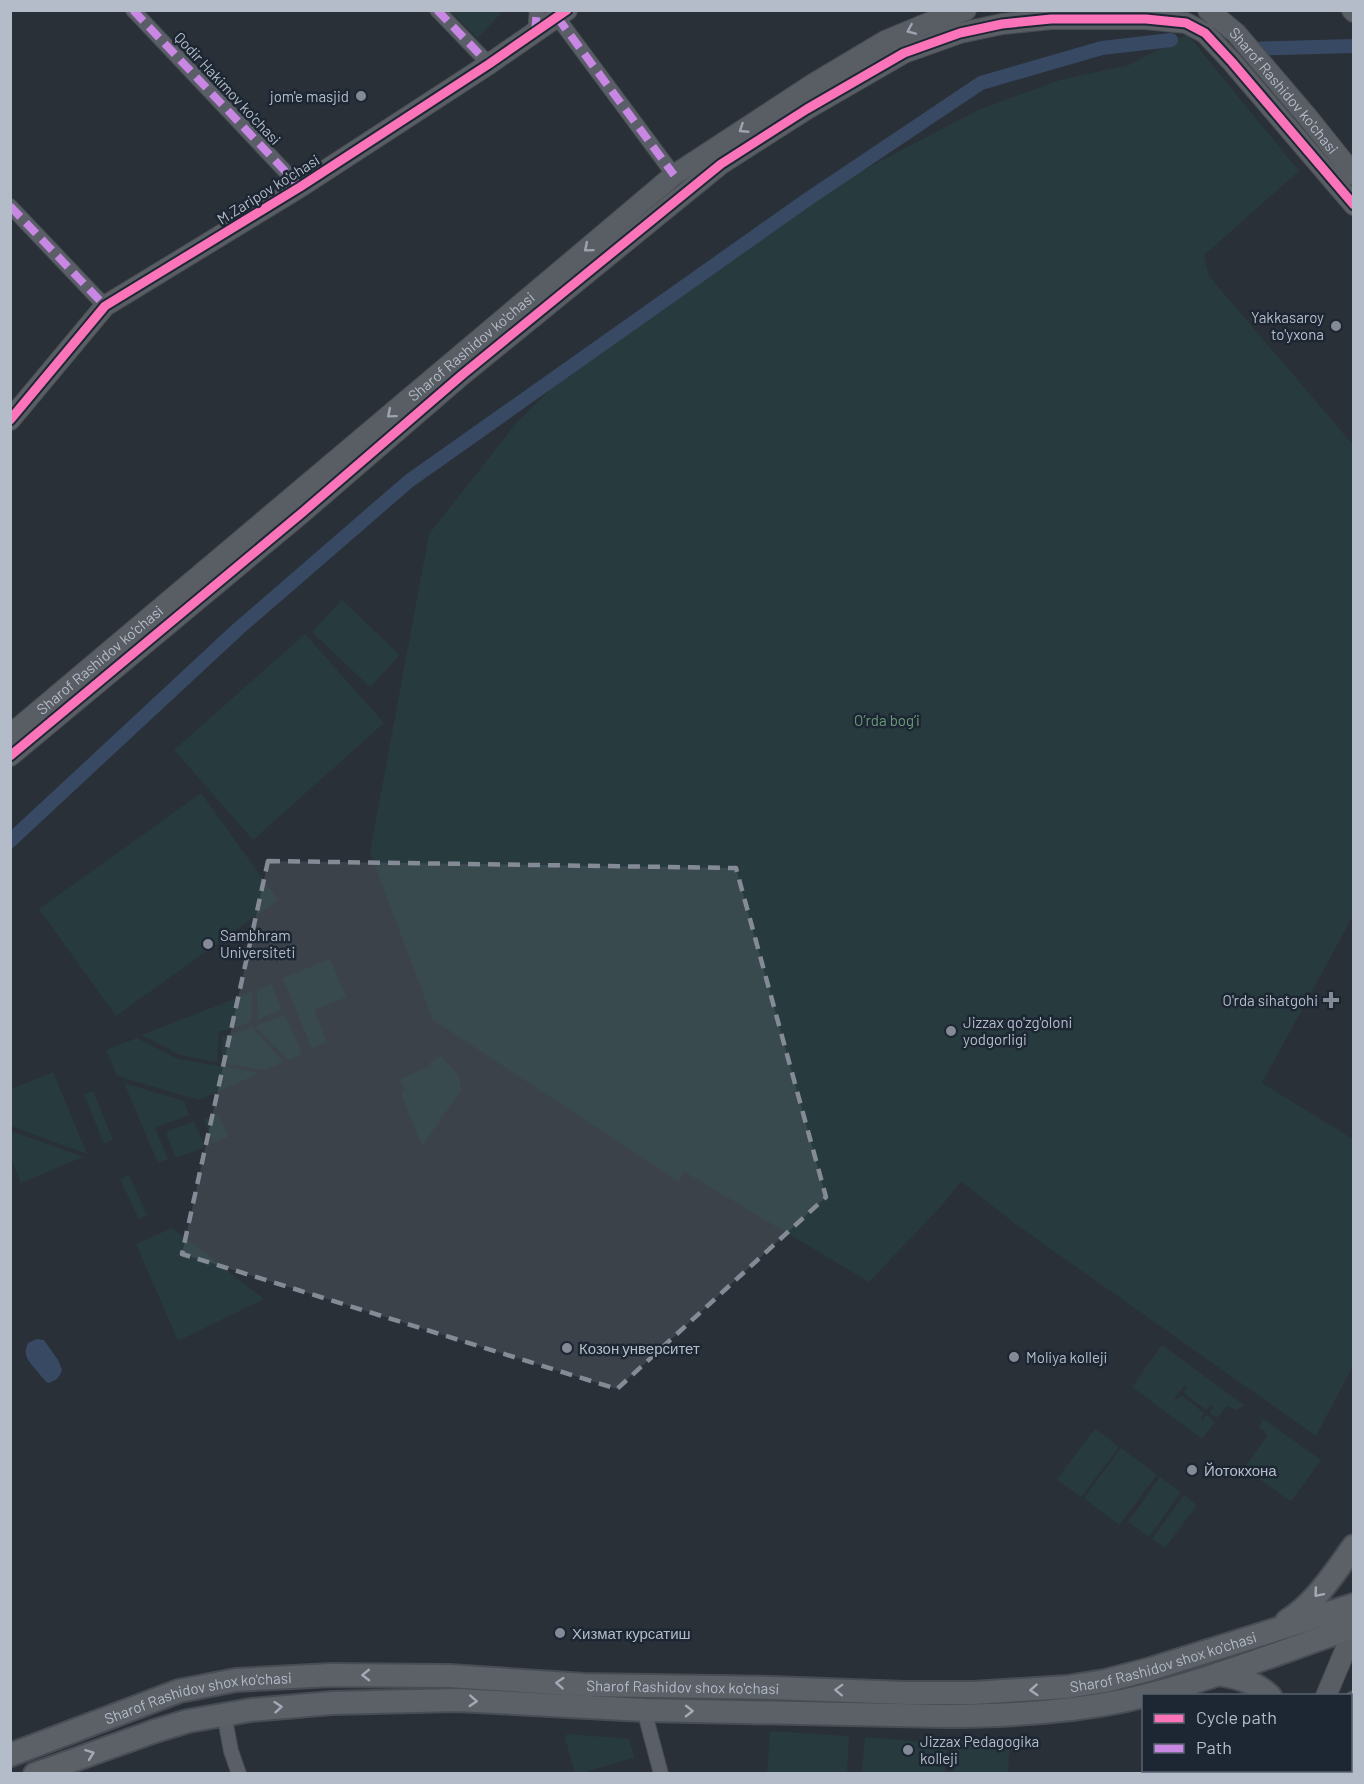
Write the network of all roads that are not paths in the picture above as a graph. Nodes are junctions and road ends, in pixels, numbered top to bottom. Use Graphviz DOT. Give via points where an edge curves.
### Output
graph roads {
  1 [pos="133,10"];
  2 [pos="437,10"];
  3 [pos="537,10"];
  4 [pos="966,10"];
  5 [pos="1208,10"];
  6 [pos="562,14"];
  7 [pos="535,32"];
  8 [pos="489,64"];
  9 [pos="1334,151"];
  10 [pos="1318,163"];
  11 [pos="674,175"];
  12 [pos="1353,175"];
  13 [pos="300,187"];
  14 [pos="686,192"];
  15 [pos="1353,205"];
  16 [pos="10,206"];
  17 [pos="105,306"];
  18 [pos="10,420"];
  19 [pos="10,735"];
  20 [pos="10,756"];
  21 [pos="1353,1546"];
  22 [pos="1353,1605"];
  23 [pos="1353,1628"];
  24 [pos="1266,1634"];
  25 [pos="1218,1674"];
  26 [pos="772,1688"];
  27 [pos="1147,1694"];
  28 [pos="1269,1694"];
  29 [pos="1326,1694"];
  30 [pos="1142,1695"];
  31 [pos="644,1710"];
  32 [pos="770,1712"];
  33 [pos="224,1714"];
  34 [pos="10,1755"];
  35 [pos="35,1773"];
  36 [pos="238,1773"];
  37 [pos="661,1773"];
  1 -- 13 [label="street, Qodir Hakimov ko'chasi"];
  2 -- 8 [label="street"];
  3 -- 7 [label="street"];
  4 -- 11 [label="street, Sharof Rashidov ko'chasi, one-way" via="885,41"];
  5 -- 9 [label="street, Sharof Rashidov ko'chasi" via="1236,33"];
  6 -- 7 [label="street, M.Zaripov ko'chasi"];
  6 -- 11 [label="street, M.Zaripov ko'chasi"];
  7 -- 8 [label="street, M.Zaripov ko'chasi"];
  8 -- 13 [label="street, M.Zaripov ko'chasi"];
  9 -- 10 [label="street"];
  9 -- 12 [label="street, Sharof Rashidov ko'chasi"];
  10 -- 14 [label="street" via="1205,33 1185,23 1156,20 1051,19 960,33 904,53 788,121"];
  10 -- 15 [label="street"];
  11 -- 14 [label="street"];
  11 -- 19 [label="street, Sharof Rashidov ko'chasi, one-way"];
  13 -- 17 [label="street, M.Zaripov ko'chasi"];
  14 -- 20 [label="street"];
  16 -- 17 [label="street"];
  17 -- 18 [label="street, M.Zaripov ko'chasi"];
  21 -- 24 [label="main road, one-way" via="1306,1606"];
  22 -- 24 [label="main road, Sharof Rashidov shox ko'chasi"];
  23 -- 25 [label="main road, Sharof Rashidov shox ko'chasi"];
  23 -- 29 [label="street"];
  24 -- 26 [label="main road, Sharof Rashidov shox ko'chasi, one-way" via="1140,1672 1067,1687 916,1693"];
  25 -- 27 [label="main road, Sharof Rashidov shox ko'chasi"];
  25 -- 28 [label="main road" via="1244,1679"];
  26 -- 32 [label="main road" via="778,1700"];
  26 -- 34 [label="main road, Sharof Rashidov shox ko'chasi, one-way" via="584,1685 449,1676 236,1680 179,1691"];
  30 -- 32 [label="main road, Sharof Rashidov shox ko'chasi" via="1044,1713 944,1716"];
  31 -- 32 [label="main road, Sharof Rashidov shox ko'chasi, one-way"];
  33 -- 31 [label="main road, Sharof Rashidov shox ko'chasi, one-way" via="332,1703 457,1700"];
  31 -- 37 [label="street"];
  35 -- 33 [label="main road, Sharof Rashidov shox ko'chasi, one-way" via="172,1725"];
  33 -- 36 [label="street"];
}
